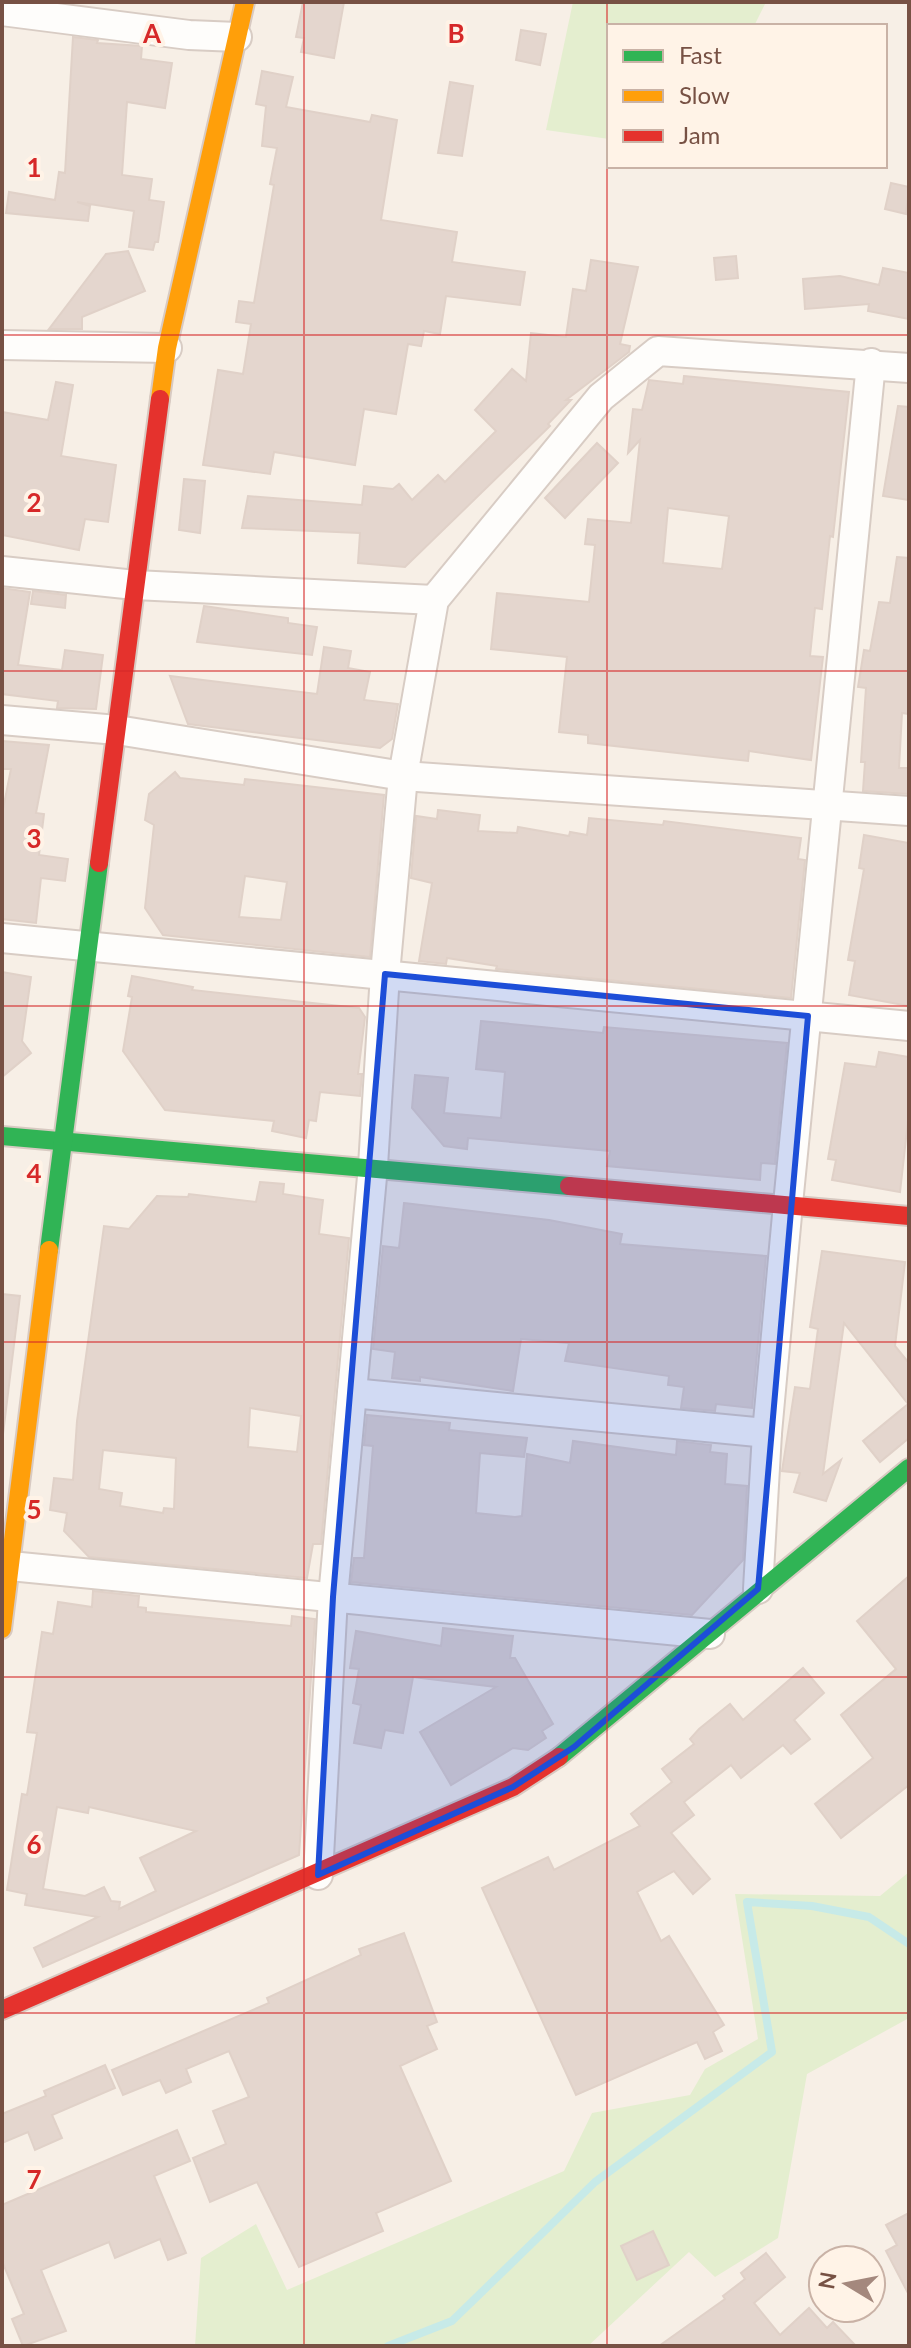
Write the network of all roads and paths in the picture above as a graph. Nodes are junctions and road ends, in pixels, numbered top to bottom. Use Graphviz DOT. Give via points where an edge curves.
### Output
graph roads {
  1 [pos="245,2"];
  2 [pos="2,11"];
  3 [pos="237,37"];
  4 [pos="2,345"];
  5 [pos="167,348"];
  6 [pos="871,363"];
  7 [pos="909,368"];
  8 [pos="2,571"];
  9 [pos="135,585"];
  10 [pos="434,600"];
  11 [pos="2,720"];
  12 [pos="117,730"];
  13 [pos="403,776"];
  14 [pos="829,804"];
  15 [pos="909,811"];
  16 [pos="2,938"];
  17 [pos="88,945"];
  18 [pos="385,974"];
  19 [pos="808,1016"];
  20 [pos="909,1026"];
  21 [pos="2,1136"];
  22 [pos="62,1142"];
  23 [pos="373,1166"];
  24 [pos="788,1204"];
  25 [pos="909,1216"];
  26 [pos="352,1393"];
  27 [pos="767,1433"];
  28 [pos="909,1468"];
  29 [pos="10,1566"];
  30 [pos="758,1589"];
  31 [pos="333,1597"];
  32 [pos="2,1629"];
  33 [pos="710,1634"];
  34 [pos="318,1875"];
  35 [pos="2,2010"];
  1 -- 3 [label="street"];
  2 -- 3 [label="street"];
  3 -- 5 [label="street"];
  4 -- 5 [label="street"];
  5 -- 9 [label="street"];
  6 -- 7 [label="street"];
  6 -- 10 [label="street" via="658,351 601,397"];
  6 -- 14 [label="street"];
  8 -- 9 [label="street"];
  9 -- 10 [label="street"];
  9 -- 12 [label="street"];
  10 -- 13 [label="street"];
  11 -- 12 [label="street"];
  12 -- 13 [label="street"];
  12 -- 17 [label="street"];
  13 -- 14 [label="street"];
  13 -- 18 [label="street"];
  14 -- 15 [label="street"];
  14 -- 19 [label="street"];
  16 -- 17 [label="street"];
  17 -- 18 [label="street"];
  17 -- 22 [label="street"];
  18 -- 19 [label="street"];
  18 -- 23 [label="street"];
  19 -- 20 [label="street"];
  19 -- 24 [label="street"];
  21 -- 22 [label="street"];
  22 -- 23 [label="street"];
  22 -- 29 [label="street"];
  23 -- 24 [label="street"];
  23 -- 26 [label="street"];
  24 -- 25 [label="street"];
  24 -- 27 [label="street"];
  26 -- 27 [label="street"];
  26 -- 31 [label="street"];
  27 -- 30 [label="street"];
  28 -- 30 [label="street"];
  29 -- 31 [label="street"];
  29 -- 32 [label="street"];
  30 -- 33 [label="street"];
  31 -- 33 [label="street"];
  31 -- 34 [label="street"];
  33 -- 34 [label="street" via="574,1747 513,1787"];
  34 -- 35 [label="street"];
}
